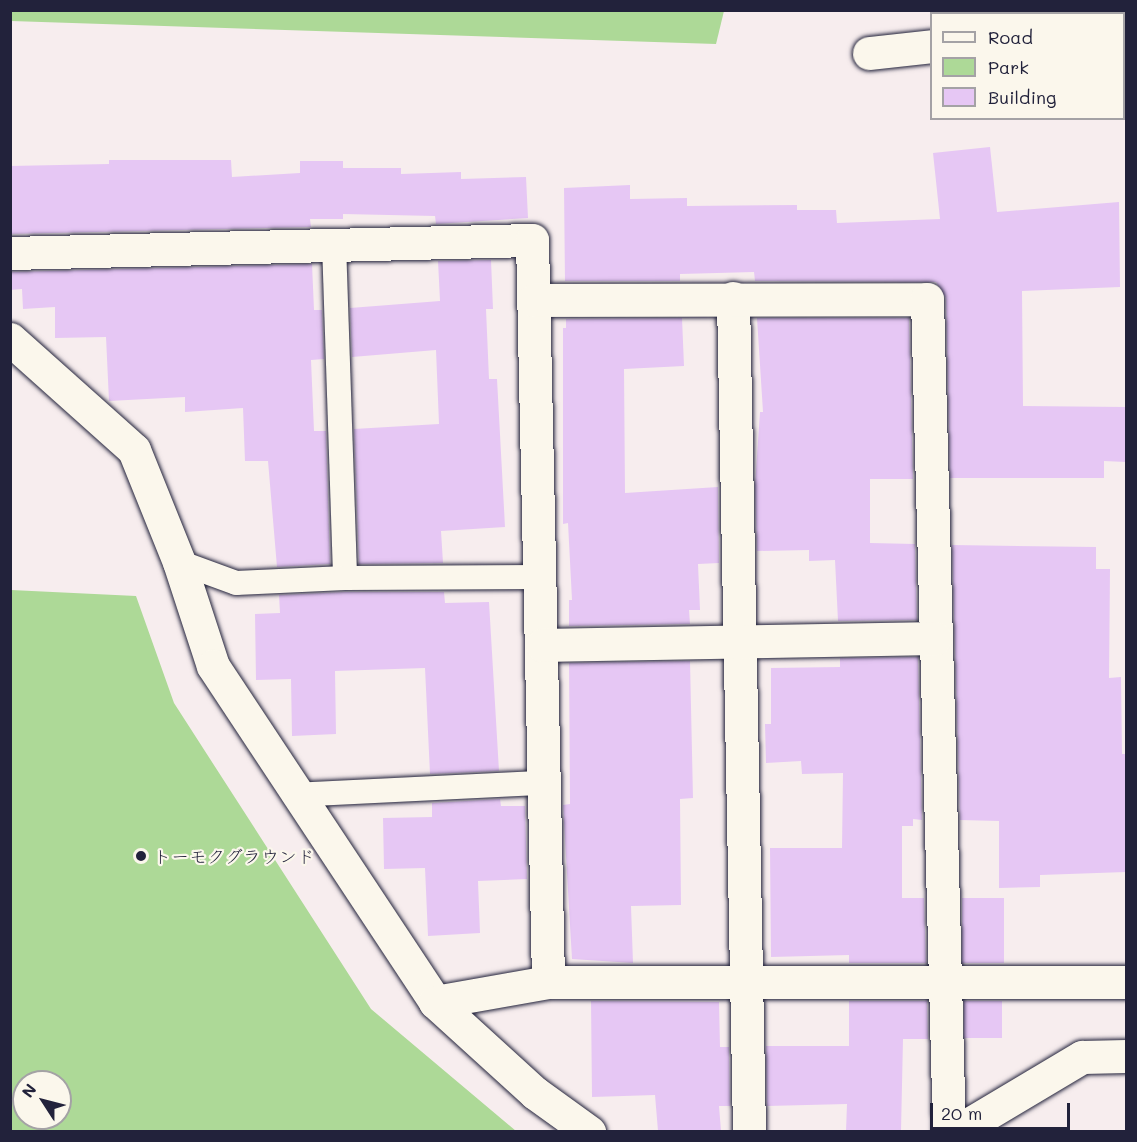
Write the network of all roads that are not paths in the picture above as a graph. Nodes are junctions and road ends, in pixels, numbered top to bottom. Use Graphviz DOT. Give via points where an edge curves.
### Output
graph roads {
  1 [pos="930,46"];
  2 [pos="869,53"];
  3 [pos="334,243"];
  4 [pos="10,253"];
  5 [pos="733,298"];
  6 [pos="534,300"];
  7 [pos="10,339"];
  8 [pos="179,562"];
  9 [pos="539,577"];
  10 [pos="345,578"];
  11 [pos="935,638"];
  12 [pos="740,641"];
  13 [pos="542,645"];
  14 [pos="542,783"];
  15 [pos="294,795"];
  16 [pos="747,981"];
  17 [pos="946,981"];
  18 [pos="548,982"];
  19 [pos="1126,982"];
  20 [pos="435,1002"];
  21 [pos="1126,1056"];
  22 [pos="589,1131"];
  23 [pos="749,1131"];
  24 [pos="949,1131"];
  25 [pos="957,1131"];
  1 -- 2 [label="street"];
  3 -- 4 [label="street"];
  3 -- 6 [label="street" via="532,240"];
  3 -- 10 [label="lane"];
  5 -- 6 [label="street"];
  5 -- 11 [label="street" via="927,299"];
  5 -- 12 [label="street"];
  6 -- 9 [label="street"];
  7 -- 8 [label="street" via="134,450"];
  8 -- 10 [label="lane" via="236,583"];
  8 -- 15 [label="street" via="213,666"];
  9 -- 10 [label="lane"];
  9 -- 13 [label="street"];
  11 -- 12 [label="street"];
  11 -- 17 [label="street"];
  12 -- 13 [label="street"];
  12 -- 16 [label="street"];
  13 -- 14 [label="street"];
  14 -- 15 [label="lane"];
  14 -- 18 [label="street"];
  15 -- 20 [label="street"];
  16 -- 17 [label="street"];
  16 -- 18 [label="street"];
  16 -- 23 [label="street"];
  17 -- 19 [label="street" via="1099,985"];
  17 -- 24 [label="street"];
  18 -- 20 [label="street"];
  20 -- 22 [label="street" via="535,1093"];
  21 -- 25 [label="street" via="1082,1058"];
}
